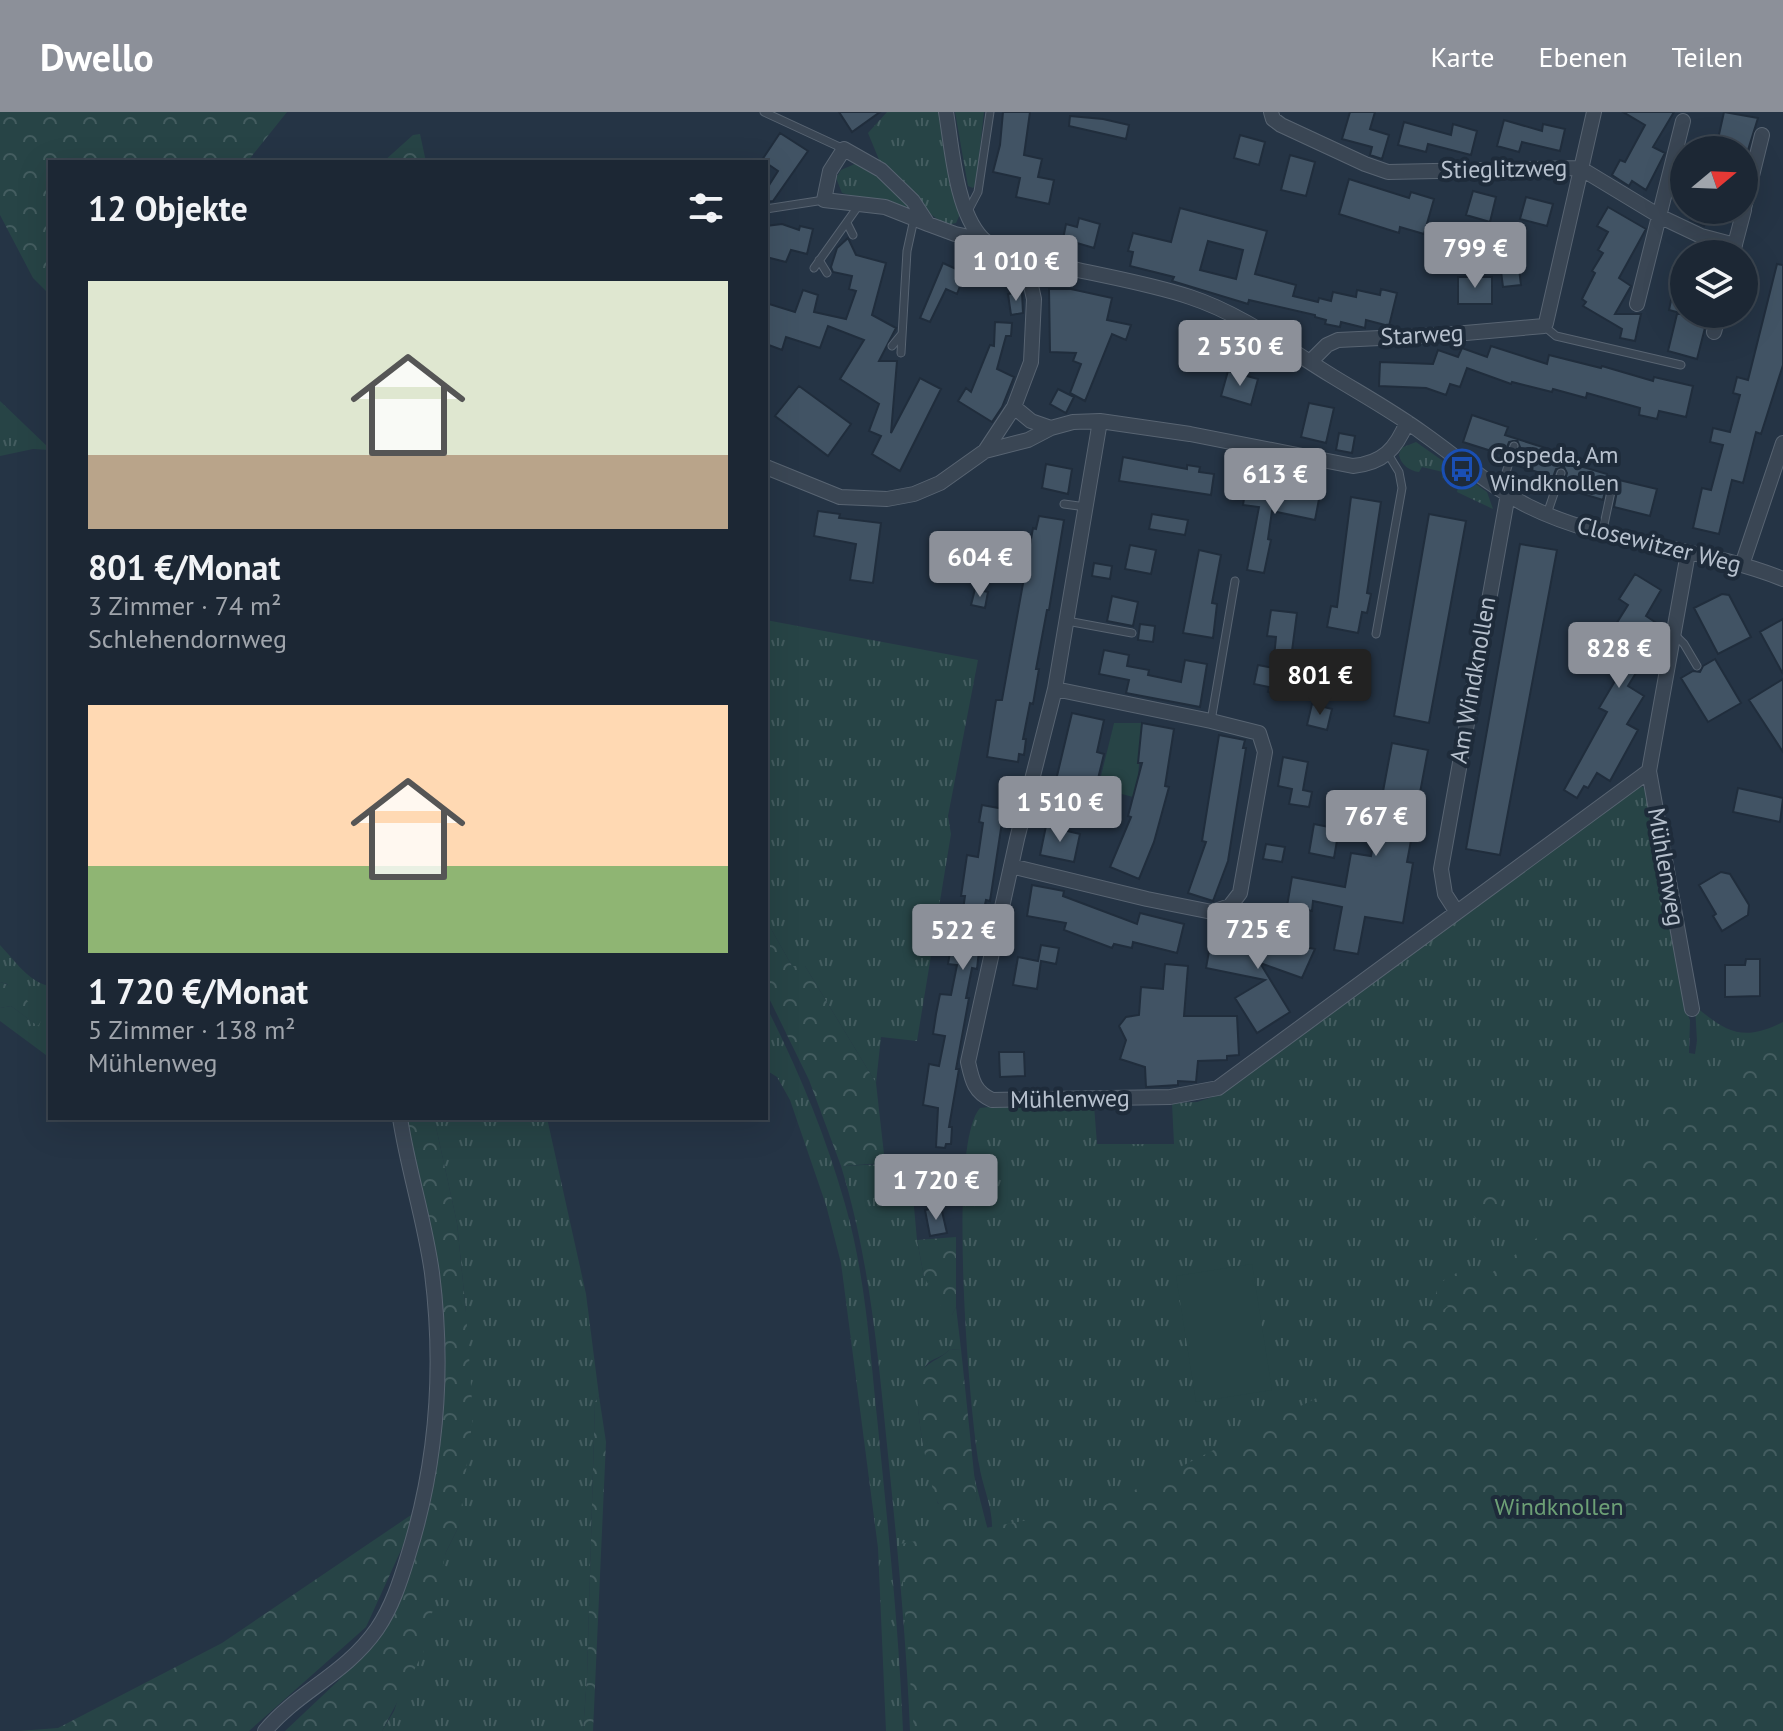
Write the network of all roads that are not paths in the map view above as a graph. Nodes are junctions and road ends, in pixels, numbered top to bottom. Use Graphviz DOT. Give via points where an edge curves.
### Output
graph roads {
  1 [pos="764,112"];
  2 [pos="946,112"];
  3 [pos="990,112"];
  4 [pos="1271,112"];
  5 [pos="1594,112"];
  6 [pos="1683,121"];
  7 [pos="1762,135"];
  8 [pos="844,149"];
  9 [pos="1758,151"];
  10 [pos="1580,168"];
  11 [pos="824,200"];
  12 [pos="860,204"];
  13 [pos="768,209"];
  14 [pos="967,213"];
  15 [pos="1661,217"];
  16 [pos="921,220"];
  17 [pos="847,223"];
  18 [pos="853,235"];
  19 [pos="984,240"];
  20 [pos="1711,240"];
  21 [pos="1025,259"];
  22 [pos="819,260"];
  23 [pos="814,268"];
  24 [pos="827,273"];
  25 [pos="1637,304"];
  26 [pos="1544,326"];
  27 [pos="1715,328"];
  28 [pos="1714,332"];
  29 [pos="901,335"];
  30 [pos="892,346"];
  31 [pos="901,353"];
  32 [pos="1310,362"];
  33 [pos="1681,365"];
  34 [pos="1014,407"];
  35 [pos="1100,421"];
  36 [pos="1407,422"];
  37 [pos="1051,428"];
  38 [pos="1783,443"];
  39 [pos="1514,446"];
  40 [pos="985,451"];
  41 [pos="1278,452"];
  42 [pos="1388,454"];
  43 [pos="768,468"];
  44 [pos="1561,473"];
  45 [pos="1266,477"];
  46 [pos="1613,482"];
  47 [pos="1504,492"];
  48 [pos="1064,504"];
  49 [pos="1086,507"];
  50 [pos="1547,514"];
  51 [pos="1602,534"];
  52 [pos="1688,553"];
  53 [pos="1742,565"];
  54 [pos="1783,579"];
  55 [pos="1235,581"];
  56 [pos="1067,621"];
  57 [pos="1132,633"];
  58 [pos="1376,634"];
  59 [pos="1673,634"];
  60 [pos="1697,666"];
  61 [pos="1055,689"];
  62 [pos="1211,721"];
  63 [pos="1649,771"];
  64 [pos="1011,866"];
  65 [pos="1456,911"];
  66 [pos="1692,1009"];
  67 [pos="400,1120"];
  68 [pos="265,1731"];
  1 -- 8 [label="lane"];
  2 -- 14 [label="street"];
  3 -- 14 [label="lane" via="978,192"];
  4 -- 10 [label="street, Stieglitzweg" via="1281,125 1388,172"];
  5 -- 10 [label="street"];
  6 -- 15 [label="street"];
  7 -- 9 [label="street"];
  8 -- 11 [label="street" via="830,171"];
  8 -- 16 [label="street" via="881,170 913,201"];
  10 -- 15 [label="street, Stieglitzweg"];
  10 -- 26 [label="street"];
  11 -- 12 [label="street, Closewitzer Weg"];
  11 -- 13 [label="lane"];
  12 -- 16 [label="street, Closewitzer Weg"];
  12 -- 17 [label="lane"];
  14 -- 19 [label="street"];
  15 -- 20 [label="street, Stieglitzweg"];
  15 -- 25 [label="street"];
  16 -- 19 [label="street, Closewitzer Weg"];
  16 -- 29 [label="lane" via="907,251"];
  17 -- 18 [label="lane"];
  17 -- 22 [label="lane"];
  19 -- 21 [label="street, Closewitzer Weg"];
  21 -- 32 [label="street, Closewitzer Weg" via="1190,297 1255,327"];
  21 -- 34 [label="street" via="1034,299 1034,342"];
  22 -- 23 [label="lane"];
  22 -- 24 [label="lane"];
  26 -- 32 [label="street, Starweg" via="1338,340"];
  26 -- 33 [label="lane, Starweg" via="1556,336"];
  27 -- 28 [label="street"];
  29 -- 30 [label="lane"];
  29 -- 31 [label="lane"];
  32 -- 36 [label="street, Closewitzer Weg"];
  34 -- 37 [label="street"];
  34 -- 40 [label="street"];
  35 -- 37 [label="street"];
  35 -- 41 [label="street"];
  35 -- 49 [label="street, Mühlenweg"];
  36 -- 42 [label="street"];
  36 -- 47 [label="street, Closewitzer Weg"];
  37 -- 40 [label="street"];
  38 -- 53 [label="street"];
  39 -- 47 [label="lane"];
  40 -- 43 [label="street" via="940,483 887,499 840,497"];
  41 -- 42 [label="street" via="1353,466"];
  41 -- 45 [label="lane"];
  42 -- 58 [label="lane" via="1402,488"];
  44 -- 50 [label="lane"];
  46 -- 51 [label="lane"];
  47 -- 50 [label="street, Closewitzer Weg"];
  47 -- 65 [label="street, Am Windknollen" via="1441,869 1445,894"];
  48 -- 49 [label="lane"];
  49 -- 56 [label="street, Mühlenweg"];
  50 -- 51 [label="street, Closewitzer Weg"];
  51 -- 52 [label="street, Closewitzer Weg"];
  52 -- 53 [label="street, Closewitzer Weg"];
  52 -- 59 [label="street, Mühlenweg"];
  53 -- 54 [label="street, Closewitzer Weg"];
  55 -- 62 [label="lane"];
  56 -- 57 [label="lane"];
  56 -- 61 [label="street, Mühlenweg"];
  59 -- 60 [label="lane"];
  59 -- 63 [label="street, Mühlenweg"];
  61 -- 62 [label="street"];
  61 -- 64 [label="street, Mühlenweg"];
  62 -- 64 [label="street" via="1259,733 1265,745 1243,880 1230,906 1212,912"];
  63 -- 65 [label="street, Mühlenweg"];
  63 -- 66 [label="street, Mühlenweg"];
  64 -- 65 [label="street, Mühlenweg" via="968,1062 974,1086 992,1100 1170,1097 1218,1088"];
  67 -- 68 [label="street" via="436,1309 437,1415 422,1507 396,1595 378,1628 352,1661"];
}
